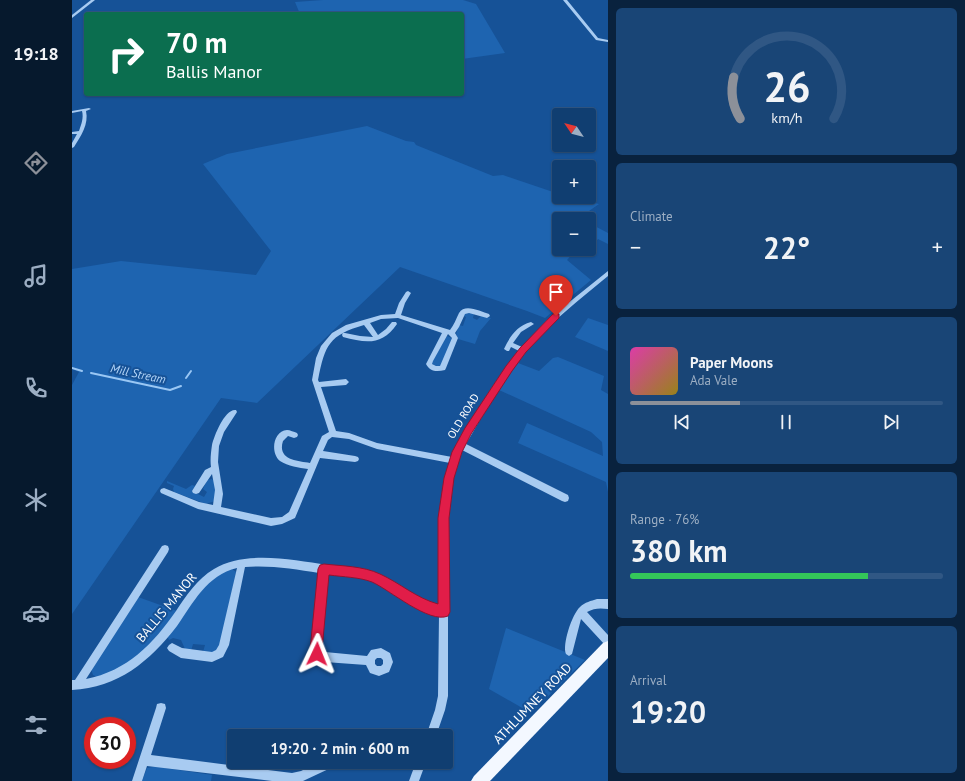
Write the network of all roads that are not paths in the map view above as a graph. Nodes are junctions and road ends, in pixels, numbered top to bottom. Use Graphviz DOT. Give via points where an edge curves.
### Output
graph roads {
  1 [pos="93,0"];
  2 [pos="565,0"];
  3 [pos="72,17"];
  4 [pos="608,41"];
  5 [pos="72,112"];
  6 [pos="80,132"];
  7 [pos="72,133"];
  8 [pos="72,147"];
  9 [pos="608,273"];
  10 [pos="408,293"];
  11 [pos="398,316"];
  12 [pos="487,316"];
  13 [pos="366,322"];
  14 [pos="394,324"];
  15 [pos="531,324"];
  16 [pos="449,332"];
  17 [pos="345,335"];
  18 [pos="377,338"];
  19 [pos="523,350"];
  20 [pos="346,382"];
  21 [pos="317,385"];
  22 [pos="233,412"];
  23 [pos="333,433"];
  24 [pos="294,435"];
  25 [pos="460,445"];
  26 [pos="318,454"];
  27 [pos="355,459"];
  28 [pos="454,461"];
  29 [pos="312,467"];
  30 [pos="215,469"];
  31 [pos="196,491"];
  32 [pos="164,492"];
  33 [pos="565,498"];
  34 [pos="216,509"];
  35 [pos="165,549"];
  36 [pos="241,563"];
  37 [pos="324,569"];
  38 [pos="608,604"];
  39 [pos="444,612"];
  40 [pos="581,612"];
  41 [pos="172,648"];
  42 [pos="607,650"];
  43 [pos="569,651"];
  44 [pos="370,661"];
  45 [pos="75,685"];
  46 [pos="161,708"];
  47 [pos="433,729"];
  48 [pos="144,760"];
  49 [pos="316,769"];
  50 [pos="417,769"];
  51 [pos="137,781"];
  52 [pos="414,781"];
  53 [pos="479,781"];
  1 -- 3 [label="street"];
  2 -- 4 [label="street" via="597,39"];
  5 -- 6 [label="street" via="87,109"];
  6 -- 7 [label="street"];
  6 -- 8 [label="street"];
  9 -- 19 [label="street, OLD ROAD" via="549,322"];
  10 -- 11 [label="street"];
  11 -- 13 [label="street" via="381,317"];
  11 -- 16 [label="street"];
  12 -- 16 [label="street" via="467,309"];
  13 -- 18 [label="street"];
  13 -- 21 [label="street" via="348,327 334,335 324,346 315,380"];
  14 -- 18 [label="street"];
  15 -- 19 [label="street" via="514,334 508,346"];
  16 -- 16 [label="street" via="455,338 443,368 433,368 429,364 430,361"];
  17 -- 18 [label="street" via="370,340"];
  19 -- 25 [label="street, OLD ROAD" via="495,388"];
  20 -- 21 [label="street"];
  21 -- 23 [label="street"];
  22 -- 30 [label="street" via="217,437"];
  23 -- 26 [label="street" via="325,438"];
  23 -- 28 [label="street" via="347,435 376,446"];
  24 -- 29 [label="street" via="288,433 283,436 278,443 278,454 289,462"];
  25 -- 28 [label="street, OLD ROAD"];
  25 -- 33 [label="street"];
  26 -- 27 [label="street"];
  26 -- 29 [label="street"];
  28 -- 39 [label="street, OLD ROAD" via="444,518"];
  29 -- 34 [label="street" via="292,515 282,521 271,522"];
  30 -- 31 [label="street" via="208,472"];
  30 -- 34 [label="street" via="220,493"];
  32 -- 34 [label="street"];
  35 -- 45 [label="street"];
  36 -- 37 [label="street, BALLIS MANOR" via="256,562"];
  36 -- 41 [label="street" via="223,650 212,657 181,653"];
  36 -- 45 [label="street, BALLIS MANOR" via="230,565 211,576 193,594 166,632 140,658 111,678"];
  37 -- 39 [label="street, BALLIS MANOR" via="376,578 408,598"];
  37 -- 44 [label="street" via="317,654 324,658"];
  38 -- 40 [label="street" via="590,604"];
  39 -- 47 [label="street, OLD ROAD" via="443,696"];
  40 -- 42 [label="street"];
  40 -- 43 [label="street" via="575,623"];
  42 -- 53 [label="main road, ATHLUMNEY ROAD"];
  46 -- 48 [label="street"];
  48 -- 49 [label="street" via="292,778"];
  48 -- 51 [label="street"];
  50 -- 52 [label="street"];
}
